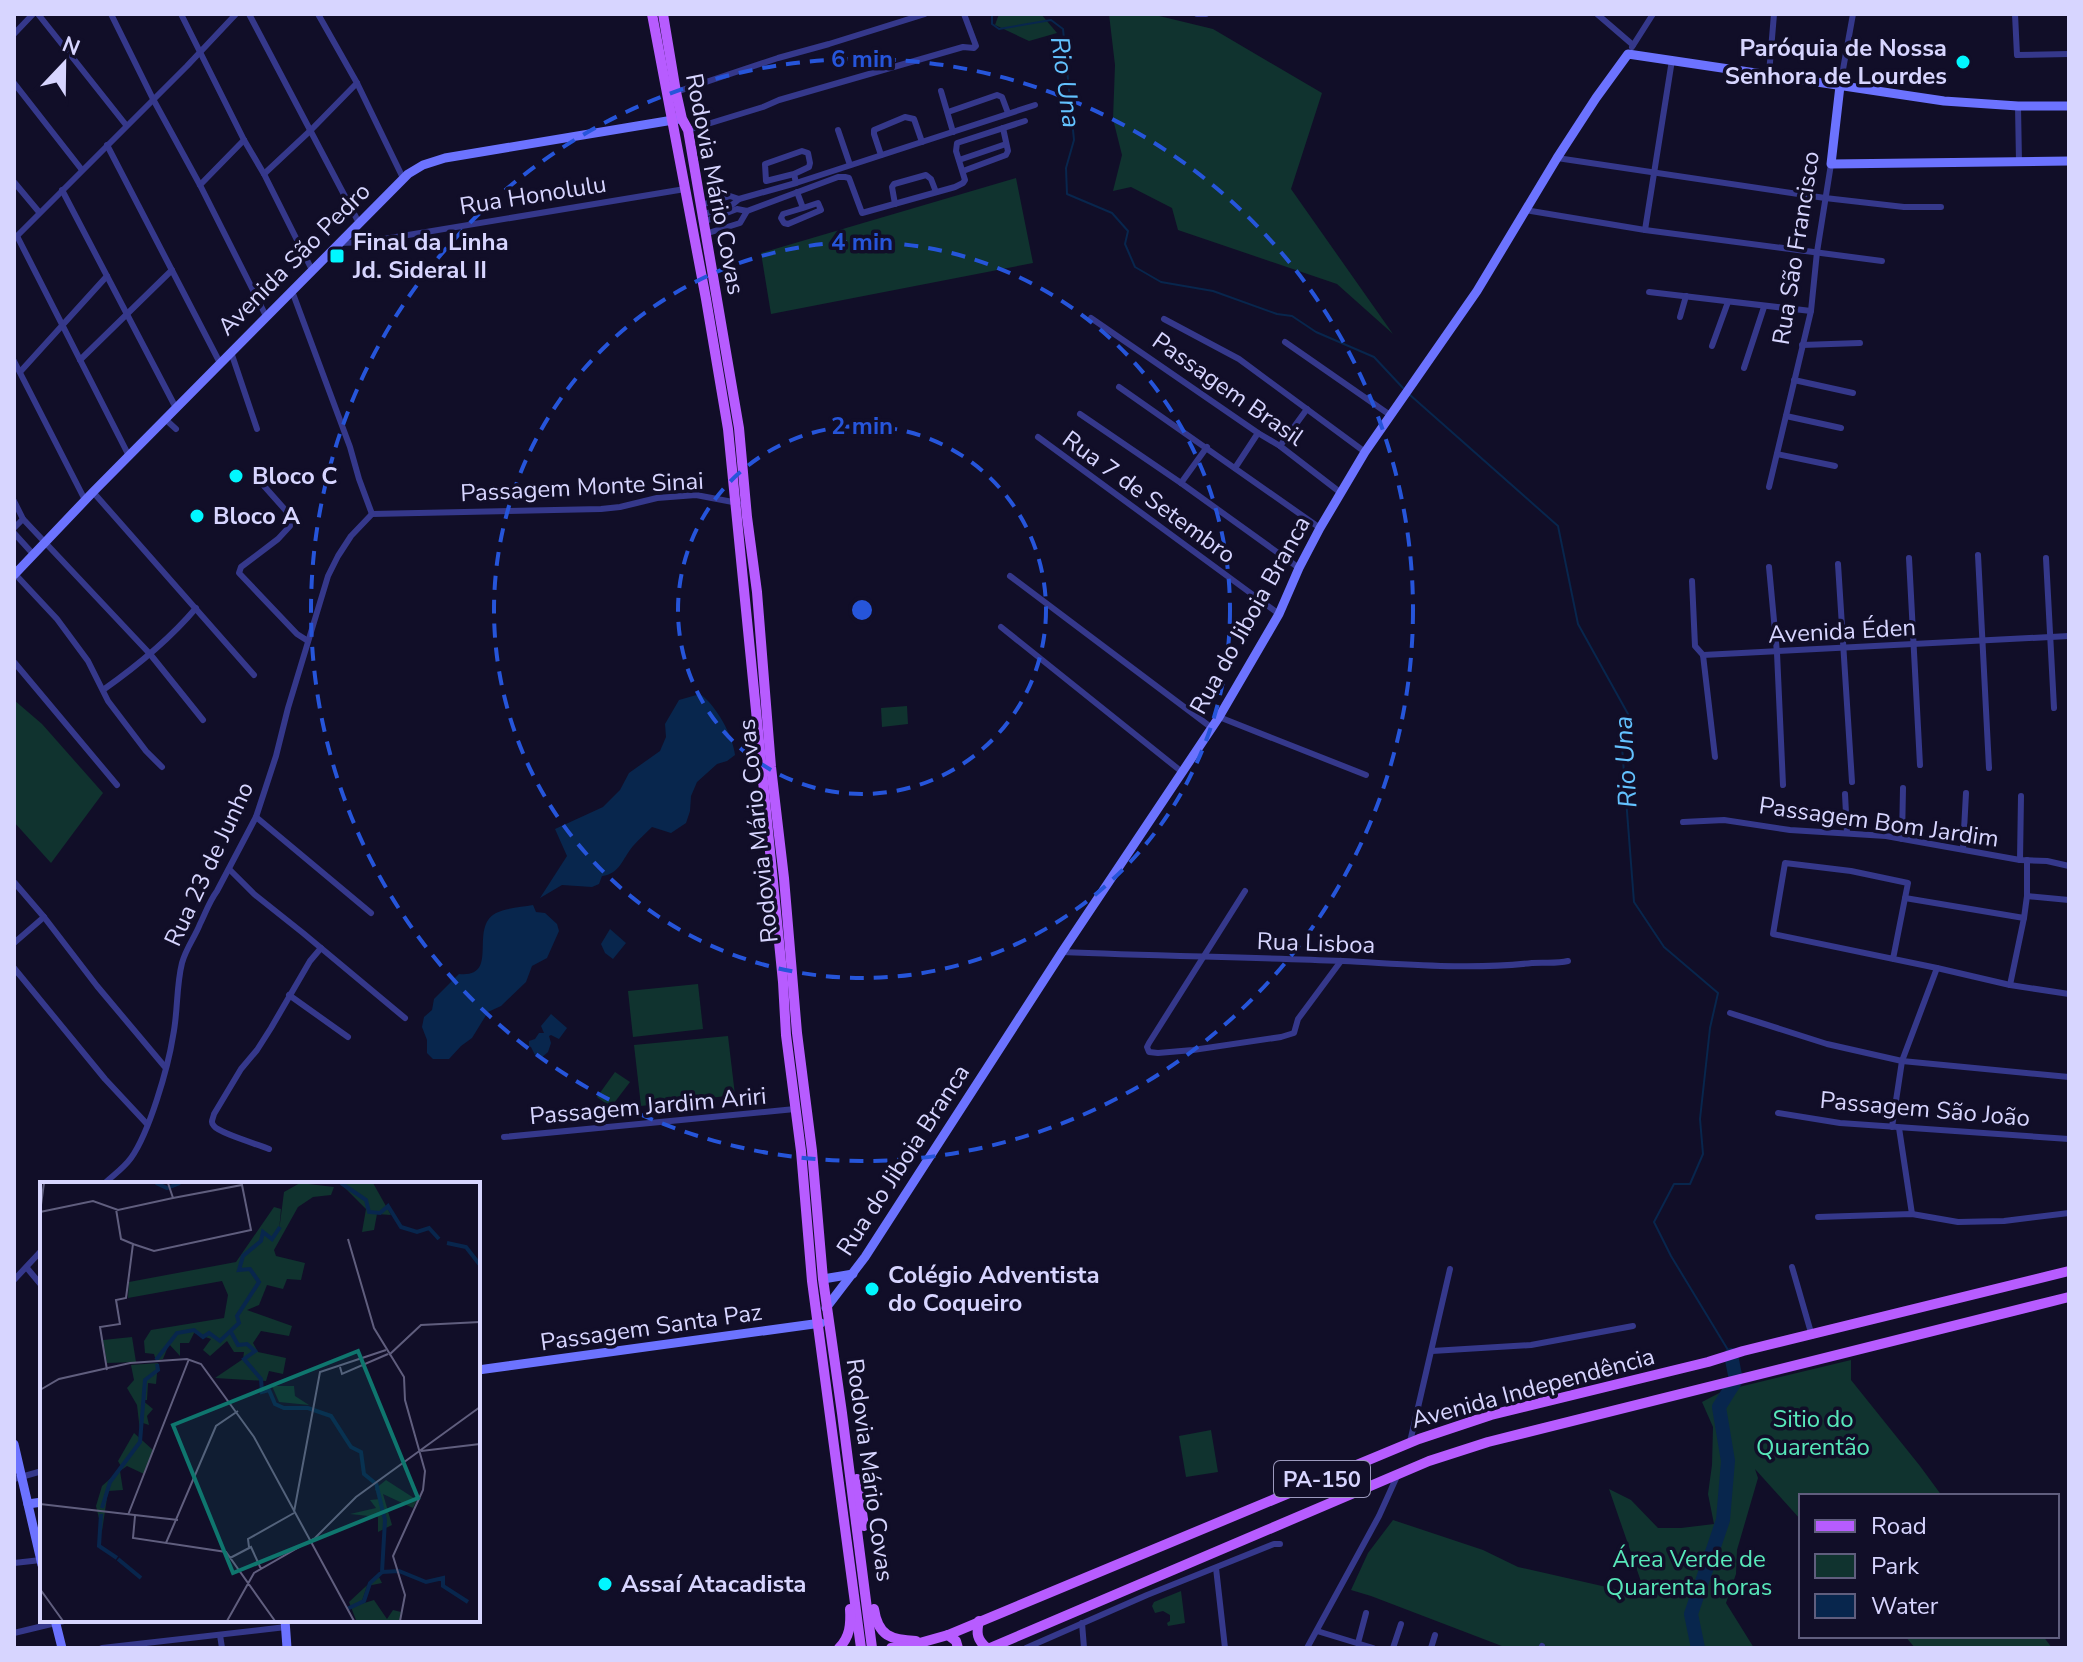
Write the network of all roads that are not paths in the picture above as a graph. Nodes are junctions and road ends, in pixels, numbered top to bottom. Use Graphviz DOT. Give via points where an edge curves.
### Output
graph roads {
  1 [pos="36,14"];
  2 [pos="111,14"];
  3 [pos="181,14"];
  4 [pos="236,14"];
  5 [pos="249,14"];
  6 [pos="318,14"];
  7 [pos="652,14"];
  8 [pos="663,14"];
  9 [pos="925,14"];
  10 [pos="964,14"];
  11 [pos="1197,14"];
  12 [pos="1206,14"];
  13 [pos="1597,14"];
  14 [pos="1653,14"];
  15 [pos="1774,14"];
  16 [pos="1853,14"];
  17 [pos="2015,14"];
  18 [pos="14,34"];
  19 [pos="1630,50"];
  20 [pos="200,51"];
  21 [pos="2069,54"];
  22 [pos="1672,59"];
  23 [pos="1769,74"];
  24 [pos="14,83"];
  25 [pos="357,83"];
  26 [pos="1840,86"];
  27 [pos="941,91"];
  28 [pos="676,92"];
  29 [pos="153,99"];
  30 [pos="1035,105"];
  31 [pos="2018,106"];
  32 [pos="2069,106"];
  33 [pos="948,112"];
  34 [pos="1008,113"];
  35 [pos="677,120"];
  36 [pos="1025,121"];
  37 [pos="126,125"];
  38 [pos="1003,128"];
  39 [pos="311,130"];
  40 [pos="688,130"];
  41 [pos="838,130"];
  42 [pos="953,132"];
  43 [pos="244,140"];
  44 [pos="922,142"];
  45 [pos="1006,144"];
  46 [pos="107,145"];
  47 [pos="881,155"];
  48 [pos="1557,158"];
  49 [pos="959,160"];
  50 [pos="2069,161"];
  51 [pos="2019,162"];
  52 [pos="1831,164"];
  53 [pos="850,165"];
  54 [pos="82,170"];
  55 [pos="963,171"];
  56 [pos="1653,172"];
  57 [pos="264,174"];
  58 [pos="794,174"];
  59 [pos="403,178"];
  60 [pos="14,182"];
  61 [pos="796,183"];
  62 [pos="200,185"];
  63 [pos="685,189"];
  64 [pos="62,190"];
  65 [pos="797,192"];
  66 [pos="936,192"];
  67 [pos="1825,198"];
  68 [pos="895,204"];
  69 [pos="1941,207"];
  70 [pos="803,208"];
  71 [pos="1525,210"];
  72 [pos="747,211"];
  73 [pos="39,212"];
  74 [pos="702,219"];
  75 [pos="359,223"];
  76 [pos="1645,230"];
  77 [pos="16,237"];
  78 [pos="340,243"];
  79 [pos="1817,252"];
  80 [pos="1882,261"];
  81 [pos="172,270"];
  82 [pos="312,270"];
  83 [pos="107,276"];
  84 [pos="292,291"];
  85 [pos="1649,292"];
  86 [pos="1686,296"];
  87 [pos="1728,302"];
  88 [pos="1764,307"];
  89 [pos="1811,311"];
  90 [pos="127,315"];
  91 [pos="266,316"];
  92 [pos="1680,317"];
  93 [pos="1091,318"];
  94 [pos="1164,319"];
  95 [pos="62,325"];
  96 [pos="1285,342"];
  97 [pos="1860,343"];
  98 [pos="1802,345"];
  99 [pos="1712,346"];
  100 [pos="231,352"];
  101 [pos="80,360"];
  102 [pos="14,361"];
  103 [pos="220,363"];
  104 [pos="1744,368"];
  105 [pos="20,372"];
  106 [pos="1794,380"];
  107 [pos="1119,387"];
  108 [pos="1853,393"];
  109 [pos="176,408"];
  110 [pos="1307,409"];
  111 [pos="1080,414"];
  112 [pos="1390,415"];
  113 [pos="1786,416"];
  114 [pos="165,419"];
  115 [pos="1841,428"];
  116 [pos="176,429"];
  117 [pos="257,429"];
  118 [pos="1258,433"];
  119 [pos="1038,437"];
  120 [pos="1280,446"];
  121 [pos="1207,447"];
  122 [pos="1365,452"];
  123 [pos="1777,454"];
  124 [pos="129,456"];
  125 [pos="1835,466"];
  126 [pos="1235,468"];
  127 [pos="1181,483"];
  128 [pos="264,486"];
  129 [pos="1769,487"];
  130 [pos="93,492"];
  131 [pos="1341,493"];
  132 [pos="85,500"];
  133 [pos="14,501"];
  134 [pos="741,503"];
  135 [pos="372,514"];
  136 [pos="742,517"];
  137 [pos="23,519"];
  138 [pos="1320,528"];
  139 [pos="14,530"];
  140 [pos="45,542"];
  141 [pos="33,554"];
  142 [pos="1978,555"];
  143 [pos="1909,558"];
  144 [pos="2046,558"];
  145 [pos="1838,564"];
  146 [pos="1769,567"];
  147 [pos="1299,568"];
  148 [pos="14,575"];
  149 [pos="1010,576"];
  150 [pos="1692,581"];
  151 [pos="196,608"];
  152 [pos="1279,614"];
  153 [pos="1001,627"];
  154 [pos="2069,636"];
  155 [pos="2050,638"];
  156 [pos="308,641"];
  157 [pos="1984,642"];
  158 [pos="1914,644"];
  159 [pos="1844,648"];
  160 [pos="1777,653"];
  161 [pos="150,654"];
  162 [pos="1703,655"];
  163 [pos="14,662"];
  164 [pos="254,675"];
  165 [pos="103,690"];
  166 [pos="2054,708"];
  167 [pos="1219,717"];
  168 [pos="203,720"];
  169 [pos="1212,728"];
  170 [pos="1715,757"];
  171 [pos="1920,765"];
  172 [pos="162,767"];
  173 [pos="1989,768"];
  174 [pos="1182,772"];
  175 [pos="1366,775"];
  176 [pos="1852,782"];
  177 [pos="117,785"];
  178 [pos="1783,785"];
  179 [pos="1903,788"];
  180 [pos="1966,793"];
  181 [pos="1845,794"];
  182 [pos="2021,796"];
  183 [pos="256,817"];
  184 [pos="1683,822"];
  185 [pos="1847,833"];
  186 [pos="1902,839"];
  187 [pos="1963,849"];
  188 [pos="2023,860"];
  189 [pos="2069,866"];
  190 [pos="229,869"];
  191 [pos="14,882"];
  192 [pos="1245,891"];
  193 [pos="2027,896"];
  194 [pos="1905,898"];
  195 [pos="2069,900"];
  196 [pos="371,913"];
  197 [pos="44,917"];
  198 [pos="2024,918"];
  199 [pos="14,943"];
  200 [pos="321,948"];
  201 [pos="1062,952"];
  202 [pos="1203,957"];
  203 [pos="1893,959"];
  204 [pos="1341,961"];
  205 [pos="1568,961"];
  206 [pos="14,968"];
  207 [pos="1937,968"];
  208 [pos="2010,985"];
  209 [pos="2069,994"];
  210 [pos="289,995"];
  211 [pos="1730,1013"];
  212 [pos="405,1018"];
  213 [pos="348,1037"];
  214 [pos="1902,1061"];
  215 [pos="165,1067"];
  216 [pos="2069,1077"];
  217 [pos="795,1109"];
  218 [pos="1778,1113"];
  219 [pos="147,1124"];
  220 [pos="1896,1127"];
  221 [pos="504,1137"];
  222 [pos="2069,1139"];
  223 [pos="269,1149"];
  224 [pos="106,1182"];
  225 [pos="2069,1213"];
  226 [pos="1912,1214"];
  227 [pos="1818,1217"];
  228 [pos="40,1252"];
  229 [pos="1792,1267"];
  230 [pos="27,1268"];
  231 [pos="1450,1269"];
  232 [pos="2069,1271"];
  233 [pos="853,1274"];
  234 [pos="14,1280"];
  235 [pos="818,1280"];
  236 [pos="40,1284"];
  237 [pos="2069,1297"];
  238 [pos="822,1309"];
  239 [pos="824,1323"];
  240 [pos="1633,1326"];
  241 [pos="1812,1336"];
  242 [pos="1432,1351"];
  243 [pos="480,1370"];
  244 [pos="830,1412"];
  245 [pos="842,1413"];
  246 [pos="1415,1440"];
  247 [pos="14,1444"];
  248 [pos="1395,1448"];
  249 [pos="1429,1461"];
  250 [pos="40,1472"];
  251 [pos="844,1472"];
  252 [pos="1398,1473"];
  253 [pos="18,1478"];
  254 [pos="40,1502"];
  255 [pos="28,1504"];
  256 [pos="1280,1544"];
  257 [pos="40,1558"];
  258 [pos="40,1562"];
  259 [pos="14,1563"];
  260 [pos="1216,1568"];
  261 [pos="1366,1613"];
  262 [pos="979,1621"];
  263 [pos="55,1622"];
  264 [pos="286,1623"];
  265 [pos="1082,1623"];
  266 [pos="1401,1624"];
  267 [pos="1317,1631"];
  268 [pos="14,1633"];
  269 [pos="220,1635"];
  270 [pos="948,1635"];
  271 [pos="1435,1635"];
  272 [pos="930,1641"];
  273 [pos="1358,1643"];
  274 [pos="1349,1644"];
  275 [pos="152,1645"];
  276 [pos="62,1648"];
  277 [pos="102,1648"];
  278 [pos="222,1648"];
  279 [pos="287,1648"];
  280 [pos="839,1648"];
  281 [pos="861,1648"];
  282 [pos="872,1648"];
  283 [pos="891,1648"];
  284 [pos="958,1648"];
  285 [pos="988,1648"];
  286 [pos="1026,1648"];
  287 [pos="1084,1648"];
  288 [pos="1225,1648"];
  289 [pos="1307,1648"];
  290 [pos="1373,1648"];
  291 [pos="1393,1648"];
  292 [pos="1431,1648"];
  1 -- 18 [label="street"];
  1 -- 37 [label="street"];
  2 -- 29 [label="street"];
  3 -- 20 [label="street"];
  4 -- 20 [label="street"];
  5 -- 39 [label="street"];
  6 -- 25 [label="street"];
  7 -- 35 [label="main road, Rodovia Mário Covas"];
  8 -- 28 [label="main road, Rodovia Mário Covas"];
  9 -- 28 [label="street"];
  10 -- 40 [label="street" via="974,48"];
  11 -- 12 [label="street"];
  13 -- 19 [label="street"];
  14 -- 19 [label="street, Rua do Jiboia Branca"];
  15 -- 23 [label="street"];
  16 -- 26 [label="street, Rua São Francisco"];
  17 -- 21 [label="street" via="2017,55"];
  19 -- 22 [label="main road"];
  19 -- 48 [label="main road, Rua do Jiboia Branca"];
  20 -- 29 [label="street"];
  20 -- 43 [label="street"];
  22 -- 23 [label="main road"];
  22 -- 56 [label="street"];
  23 -- 26 [label="main road"];
  24 -- 54 [label="street"];
  25 -- 39 [label="street"];
  25 -- 59 [label="street"];
  26 -- 31 [label="main road"];
  26 -- 52 [label="main road, Rua São Francisco"];
  27 -- 33 [label="street"];
  28 -- 35 [label="main road, Rodovia Mário Covas"];
  29 -- 37 [label="street"];
  29 -- 62 [label="street"];
  30 -- 34 [label="street"];
  31 -- 32 [label="main road"];
  31 -- 51 [label="street"];
  33 -- 34 [label="street" via="997,95"];
  33 -- 42 [label="street"];
  34 -- 42 [label="street"];
  35 -- 40 [label="main road, Rodovia Mário Covas"];
  35 -- 59 [label="main road, Avenida São Pedro" via="445,158"];
  35 -- 63 [label="main road, Rodovia Mário Covas"];
  36 -- 38 [label="street"];
  37 -- 46 [label="street"];
  38 -- 45 [label="street"];
  38 -- 49 [label="street" via="957,143"];
  39 -- 57 [label="street"];
  39 -- 75 [label="street"];
  40 -- 74 [label="main road, Rodovia Mário Covas"];
  41 -- 53 [label="street"];
  42 -- 44 [label="street"];
  43 -- 57 [label="street"];
  43 -- 62 [label="street"];
  44 -- 47 [label="street"];
  44 -- 47 [label="street" via="914,119 905,117 874,130"];
  45 -- 49 [label="street"];
  45 -- 55 [label="street" via="1006,155"];
  46 -- 54 [label="street"];
  46 -- 81 [label="street"];
  47 -- 53 [label="street"];
  48 -- 56 [label="street"];
  48 -- 71 [label="main road, Rua do Jiboia Branca"];
  49 -- 55 [label="street"];
  50 -- 51 [label="main road"];
  51 -- 52 [label="main road"];
  52 -- 67 [label="street, Rua São Francisco"];
  53 -- 61 [label="street"];
  54 -- 64 [label="street"];
  55 -- 66 [label="street" via="963,183"];
  56 -- 67 [label="street"];
  56 -- 76 [label="street"];
  57 -- 82 [label="street"];
  58 -- 58 [label="street" via="809,167 808,153 764,167 766,181"];
  58 -- 61 [label="street"];
  59 -- 75 [label="main road, Avenida São Pedro"];
  60 -- 73 [label="street"];
  61 -- 74 [label="street" via="739,199"];
  62 -- 91 [label="street"];
  63 -- 78 [label="street, Rua Honolulu"];
  63 -- 134 [label="main road, Rodovia Mário Covas"];
  64 -- 73 [label="street"];
  64 -- 83 [label="street"];
  65 -- 68 [label="street" via="845,177 862,213"];
  65 -- 70 [label="street"];
  65 -- 72 [label="street"];
  66 -- 68 [label="street"];
  66 -- 68 [label="street" via="926,175 894,184"];
  67 -- 69 [label="street"];
  67 -- 79 [label="street, Rua São Francisco"];
  70 -- 70 [label="street" via="783,214 784,223 821,210 818,203"];
  71 -- 76 [label="street"];
  71 -- 112 [label="main road, Rua do Jiboia Branca" via="1477,291"];
  72 -- 74 [label="street"];
  72 -- 74 [label="street" via="740,223"];
  73 -- 77 [label="street"];
  74 -- 134 [label="main road, Rodovia Mário Covas" via="739,428"];
  75 -- 78 [label="main road, Avenida São Pedro"];
  76 -- 79 [label="street"];
  77 -- 95 [label="street"];
  78 -- 82 [label="main road, Avenida São Pedro"];
  79 -- 80 [label="street"];
  79 -- 89 [label="street, Rua São Francisco"];
  81 -- 90 [label="street"];
  81 -- 103 [label="street"];
  82 -- 84 [label="main road, Avenida São Pedro"];
  83 -- 90 [label="street"];
  83 -- 95 [label="street"];
  84 -- 91 [label="main road, Avenida São Pedro"];
  84 -- 135 [label="street"];
  85 -- 86 [label="street"];
  86 -- 87 [label="street"];
  86 -- 92 [label="street"];
  87 -- 88 [label="street"];
  87 -- 99 [label="street"];
  88 -- 89 [label="street"];
  88 -- 104 [label="street"];
  89 -- 98 [label="street, Rua São Francisco"];
  90 -- 101 [label="street"];
  90 -- 109 [label="street"];
  91 -- 100 [label="main road, Avenida São Pedro"];
  93 -- 118 [label="street, Passagem Brasil"];
  94 -- 110 [label="street" via="1239,359"];
  95 -- 101 [label="street"];
  95 -- 105 [label="street"];
  96 -- 112 [label="street"];
  97 -- 98 [label="street"];
  98 -- 106 [label="street, Rua São Francisco"];
  100 -- 103 [label="main road, Avenida São Pedro"];
  100 -- 117 [label="street"];
  101 -- 124 [label="street"];
  102 -- 105 [label="street"];
  103 -- 109 [label="main road, Avenida São Pedro"];
  105 -- 132 [label="street"];
  106 -- 108 [label="street"];
  106 -- 113 [label="street, Rua São Francisco"];
  107 -- 121 [label="street"];
  109 -- 114 [label="main road, Avenida São Pedro"];
  110 -- 120 [label="street"];
  110 -- 122 [label="street"];
  111 -- 127 [label="street"];
  112 -- 122 [label="main road, Rua do Jiboia Branca"];
  113 -- 115 [label="street"];
  113 -- 123 [label="street, Rua São Francisco"];
  114 -- 116 [label="street"];
  114 -- 124 [label="main road, Avenida São Pedro"];
  118 -- 120 [label="street, Passagem Brasil"];
  118 -- 126 [label="street"];
  119 -- 152 [label="street, Rua 7 de Setembro"];
  120 -- 131 [label="street, Passagem Brasil"];
  121 -- 126 [label="street"];
  121 -- 127 [label="street"];
  122 -- 131 [label="main road, Rua do Jiboia Branca"];
  123 -- 125 [label="street"];
  123 -- 129 [label="street, Rua São Francisco"];
  124 -- 130 [label="main road, Avenida São Pedro"];
  126 -- 138 [label="street"];
  127 -- 147 [label="street"];
  128 -- 156 [label="street" via="288,513 290,526 239,570 240,575"];
  130 -- 132 [label="main road, Avenida São Pedro"];
  130 -- 151 [label="street"];
  131 -- 138 [label="main road, Rua do Jiboia Branca"];
  132 -- 140 [label="main road, Avenida São Pedro"];
  133 -- 137 [label="street"];
  134 -- 135 [label="street, Passagem Monte Sinai" via="696,495 601,509"];
  134 -- 136 [label="main road, Rodovia Mário Covas"];
  135 -- 156 [label="street, Rua 23 de Junho" via="338,556"];
  136 -- 217 [label="main road, Rodovia Mário Covas" via="763,800"];
  136 -- 235 [label="main road, Rodovia Mário Covas" via="757,592 812,1151"];
  137 -- 139 [label="street"];
  137 -- 140 [label="street"];
  138 -- 147 [label="main road, Rua do Jiboia Branca"];
  139 -- 141 [label="street"];
  140 -- 141 [label="main road, Avenida São Pedro"];
  140 -- 161 [label="street"];
  141 -- 148 [label="main road, Avenida São Pedro"];
  142 -- 157 [label="street"];
  143 -- 158 [label="street"];
  144 -- 155 [label="street"];
  145 -- 159 [label="street"];
  146 -- 160 [label="street"];
  147 -- 152 [label="main road, Rua do Jiboia Branca"];
  148 -- 165 [label="street" via="57,619"];
  149 -- 169 [label="street"];
  150 -- 162 [label="street" via="1695,646"];
  151 -- 161 [label="street"];
  151 -- 164 [label="street"];
  152 -- 167 [label="main road, Rua do Jiboia Branca"];
  153 -- 174 [label="street"];
  154 -- 155 [label="street, Avenida Éden"];
  155 -- 157 [label="street, Avenida Éden"];
  155 -- 166 [label="street"];
  156 -- 183 [label="street, Rua 23 de Junho"];
  157 -- 158 [label="street, Avenida Éden"];
  157 -- 173 [label="street"];
  158 -- 159 [label="street, Avenida Éden"];
  158 -- 171 [label="street"];
  159 -- 160 [label="street, Avenida Éden"];
  159 -- 176 [label="street"];
  160 -- 162 [label="street, Avenida Éden"];
  160 -- 178 [label="street"];
  161 -- 165 [label="street"];
  161 -- 168 [label="street"];
  162 -- 170 [label="street"];
  163 -- 177 [label="street"];
  165 -- 172 [label="street"];
  167 -- 169 [label="main road, Rua do Jiboia Branca"];
  167 -- 175 [label="street"];
  169 -- 174 [label="main road, Rua do Jiboia Branca"];
  174 -- 201 [label="main road, Rua do Jiboia Branca"];
  179 -- 186 [label="street"];
  180 -- 187 [label="street"];
  181 -- 185 [label="street"];
  182 -- 188 [label="street"];
  183 -- 190 [label="street, Rua 23 de Junho"];
  183 -- 196 [label="street"];
  184 -- 185 [label="street, Passagem Bom Jardim" via="1724,820"];
  185 -- 186 [label="street, Passagem Bom Jardim"];
  186 -- 187 [label="street, Passagem Bom Jardim"];
  187 -- 188 [label="street, Passagem Bom Jardim"];
  188 -- 189 [label="street, Passagem Bom Jardim"];
  188 -- 193 [label="street"];
  190 -- 200 [label="street"];
  190 -- 215 [label="street, Rua 23 de Junho" via="182,961"];
  191 -- 197 [label="street"];
  192 -- 202 [label="street"];
  193 -- 195 [label="street"];
  193 -- 198 [label="street"];
  194 -- 198 [label="street"];
  194 -- 203 [label="street"];
  194 -- 203 [label="street" via="1908,883 1785,863 1773,934"];
  197 -- 199 [label="street"];
  197 -- 215 [label="street"];
  198 -- 208 [label="street"];
  200 -- 210 [label="street"];
  200 -- 212 [label="street"];
  201 -- 202 [label="street, Rua Lisboa"];
  201 -- 233 [label="main road, Rua do Jiboia Branca"];
  202 -- 204 [label="street, Rua Lisboa"];
  202 -- 204 [label="street" via="1149,1043 1149,1052 1294,1033 1298,1019"];
  203 -- 207 [label="street"];
  204 -- 205 [label="street, Rua Lisboa" via="1446,967"];
  206 -- 219 [label="street"];
  207 -- 208 [label="street"];
  207 -- 214 [label="street"];
  208 -- 209 [label="street"];
  210 -- 213 [label="street"];
  210 -- 223 [label="street" via="212,1121 225,1133"];
  211 -- 214 [label="street"];
  214 -- 216 [label="street"];
  214 -- 220 [label="street"];
  215 -- 219 [label="street, Rua 23 de Junho"];
  217 -- 221 [label="street, Passagem Jardim Ariri"];
  217 -- 235 [label="main road, Rodovia Mário Covas"];
  218 -- 220 [label="street, Passagem São João"];
  219 -- 224 [label="street, Rua 23 de Junho" via="128,1162"];
  220 -- 222 [label="street, Passagem São João"];
  220 -- 226 [label="street"];
  225 -- 226 [label="street" via="1958,1222"];
  226 -- 227 [label="street"];
  228 -- 230 [label="street"];
  229 -- 241 [label="street"];
  230 -- 234 [label="street"];
  230 -- 236 [label="street"];
  231 -- 242 [label="street"];
  232 -- 241 [label="main road, Avenida Independência / PA-150"];
  233 -- 235 [label="main road, Rua do Jiboia Branca"];
  233 -- 238 [label="main road, Rua do Jiboia Branca"];
  235 -- 238 [label="main road, Rodovia Mário Covas"];
  237 -- 249 [label="main road, Avenida Independência / PA-150"];
  238 -- 239 [label="main road, Rodovia Mário Covas"];
  239 -- 243 [label="main road, Passagem Santa Paz"];
  239 -- 244 [label="main road, Rodovia Mário Covas"];
  239 -- 245 [label="main road, Rodovia Mário Covas"];
  240 -- 242 [label="street" via="1531,1345"];
  241 -- 246 [label="main road, Avenida Independência / PA-150" via="1491,1415"];
  242 -- 246 [label="street"];
  244 -- 251 [label="main road, Rodovia Mário Covas"];
  244 -- 280 [label="main road" via="851,1625"];
  245 -- 251 [label="main road, Rodovia Mário Covas"];
  245 -- 272 [label="main road" via="860,1495 876,1619 886,1635"];
  246 -- 248 [label="main road, Avenida Independência / PA-150"];
  246 -- 249 [label="main road" via="1420,1455"];
  247 -- 253 [label="main road"];
  248 -- 252 [label="main road" via="1401,1460"];
  248 -- 262 [label="main road, Avenida Independência / PA-150"];
  249 -- 252 [label="main road, Avenida Independência / PA-150"];
  250 -- 253 [label="street"];
  251 -- 281 [label="main road, Rodovia Mário Covas"];
  251 -- 282 [label="main road, Rodovia Mário Covas"];
  252 -- 267 [label="street"];
  252 -- 285 [label="main road, Avenida Independência / PA-150"];
  253 -- 255 [label="main road"];
  254 -- 255 [label="main road"];
  255 -- 257 [label="main road"];
  256 -- 260 [label="street"];
  258 -- 259 [label="street"];
  260 -- 265 [label="street"];
  260 -- 288 [label="street"];
  261 -- 273 [label="street"];
  262 -- 270 [label="main road, Avenida Independência / PA-150"];
  262 -- 285 [label="main road" via="977,1634"];
  263 -- 268 [label="street"];
  263 -- 276 [label="main road"];
  264 -- 269 [label="street"];
  264 -- 279 [label="main road"];
  265 -- 286 [label="street"];
  265 -- 287 [label="street"];
  266 -- 291 [label="street"];
  267 -- 274 [label="street"];
  267 -- 289 [label="street"];
  269 -- 275 [label="street"];
  269 -- 278 [label="street"];
  270 -- 272 [label="main road, Avenida Independência / PA-150"];
  270 -- 284 [label="main road"];
  271 -- 292 [label="street"];
  272 -- 283 [label="main road, Avenida Independência / PA-150"];
  273 -- 274 [label="street"];
  273 -- 290 [label="street"];
  275 -- 277 [label="street"];
}
